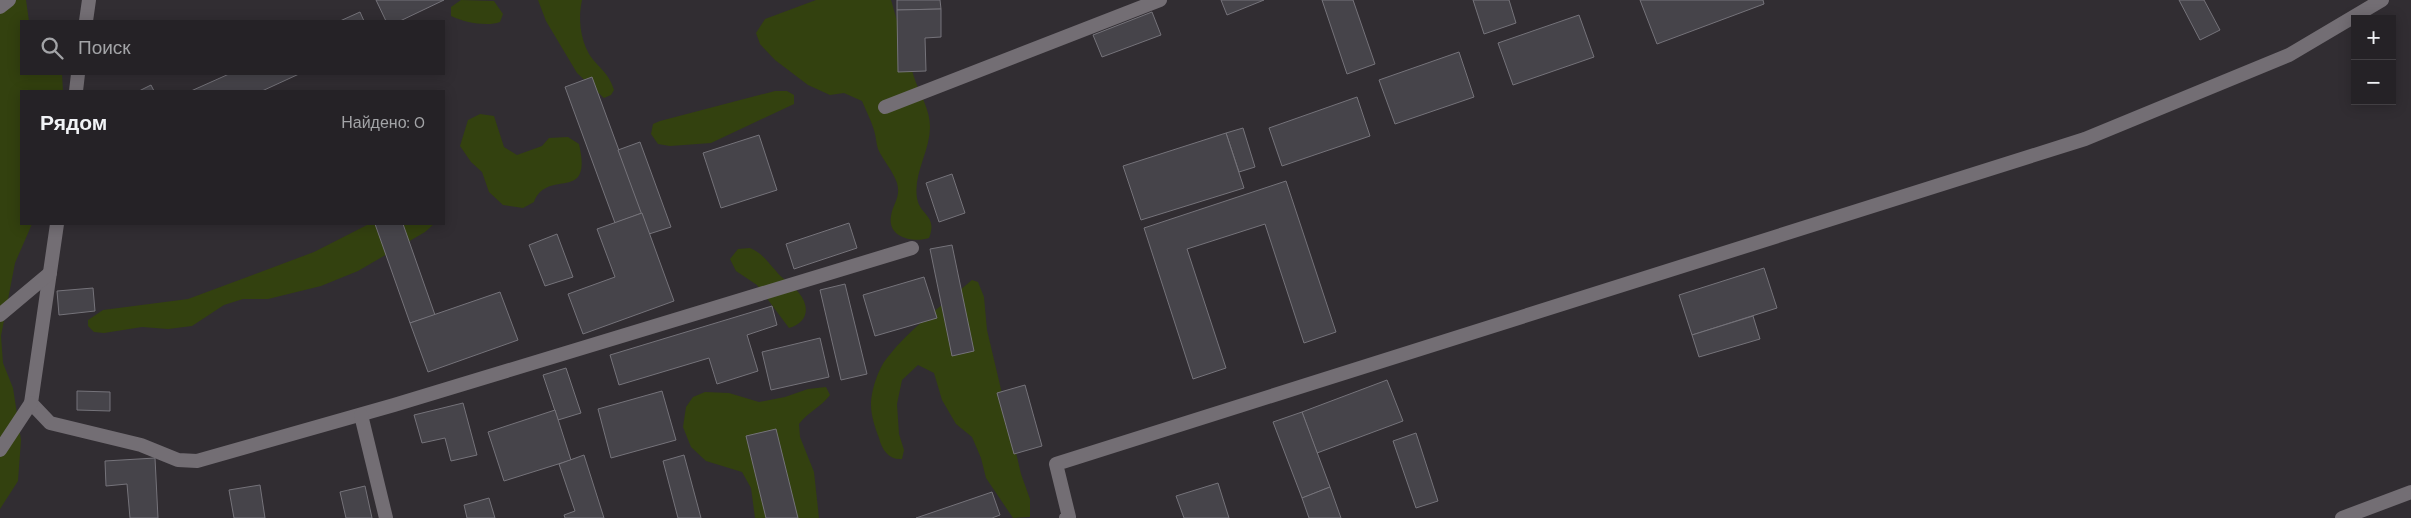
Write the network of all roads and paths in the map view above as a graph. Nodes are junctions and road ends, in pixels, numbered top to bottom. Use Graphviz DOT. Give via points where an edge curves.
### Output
graph roads {
  1 [pos="9,0"];
  2 [pos="89,0"];
  3 [pos="1160,0"];
  4 [pos="2382,0"];
  5 [pos="0,7"];
  6 [pos="86,20"];
  7 [pos="78,75"];
  8 [pos="76,90"];
  9 [pos="885,107"];
  10 [pos="57,225"];
  11 [pos="912,248"];
  12 [pos="50,273"];
  13 [pos="0,315"];
  14 [pos="31,403"];
  15 [pos="361,415"];
  16 [pos="0,450"];
  17 [pos="2411,492"];
  18 [pos="386,518"];
  19 [pos="1066,518"];
  20 [pos="2342,518"];
  1 -- 5 [label="lane"];
  2 -- 6 [label="lane"];
  3 -- 9 [label="lane"];
  4 -- 19 [label="lane" via="2289,54 2085,139 1056,464 1069,517"];
  7 -- 8 [label="lane"];
  10 -- 12 [label="lane"];
  11 -- 15 [label="lane"];
  12 -- 13 [label="lane"];
  12 -- 14 [label="lane"];
  14 -- 15 [label="lane" via="50,423 141,445 178,460 197,461"];
  14 -- 16 [label="lane"];
  15 -- 18 [label="lane"];
  17 -- 20 [label="lane"];
}
